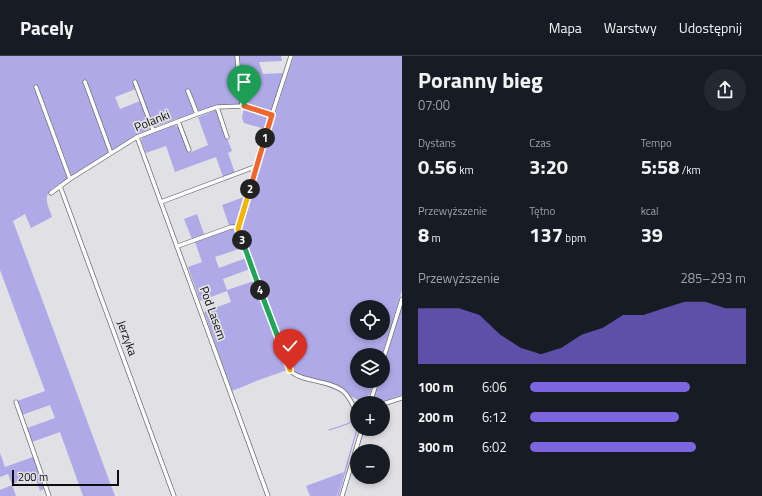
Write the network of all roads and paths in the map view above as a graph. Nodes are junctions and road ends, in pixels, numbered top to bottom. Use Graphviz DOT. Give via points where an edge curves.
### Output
graph roads {
  1 [pos="236,56"];
  2 [pos="291,56"];
  3 [pos="85,82"];
  4 [pos="135,82"];
  5 [pos="36,87"];
  6 [pos="188,91"];
  7 [pos="242,106"];
  8 [pos="217,107"];
  9 [pos="196,114"];
  10 [pos="272,115"];
  11 [pos="178,121"];
  12 [pos="152,130"];
  13 [pos="137,137"];
  14 [pos="227,137"];
  15 [pos="189,150"];
  16 [pos="111,153"];
  17 [pos="257,166"];
  18 [pos="70,179"];
  19 [pos="60,186"];
  20 [pos="51,193"];
  21 [pos="161,202"];
  22 [pos="238,229"];
  23 [pos="178,246"];
  24 [pos="402,299"];
  25 [pos="387,348"];
  26 [pos="402,398"];
  27 [pos="350,401"];
  28 [pos="16,402"];
  29 [pos="390,402"];
  30 [pos="360,436"];
  31 [pos="49,496"];
  32 [pos="174,496"];
  33 [pos="268,496"];
  34 [pos="342,496"];
  1 -- 7 [label="street"];
  2 -- 10 [label="street"];
  3 -- 16 [label="street"];
  4 -- 12 [label="street"];
  5 -- 18 [label="street"];
  6 -- 9 [label="street"];
  7 -- 8 [label="street, Polanki"];
  7 -- 10 [label="street, Polanki"];
  8 -- 9 [label="street, Polanki"];
  8 -- 14 [label="street"];
  9 -- 11 [label="street, Polanki"];
  10 -- 17 [label="street"];
  11 -- 12 [label="street, Polanki"];
  11 -- 15 [label="street"];
  12 -- 13 [label="street, Polanki"];
  13 -- 16 [label="street, Polanki"];
  13 -- 21 [label="street, Pod Lasem"];
  16 -- 18 [label="street, Polanki"];
  17 -- 21 [label="street"];
  17 -- 22 [label="street"];
  18 -- 19 [label="street, Polanki"];
  19 -- 20 [label="street, Polanki"];
  19 -- 32 [label="street, Jerzyka"];
  21 -- 23 [label="street, Pod Lasem"];
  22 -- 23 [label="street" via="231,227"];
  22 -- 27 [label="street" via="291,371 298,376 341,390"];
  23 -- 33 [label="street, Pod Lasem"];
  24 -- 25 [label="street"];
  26 -- 29 [label="street"];
  28 -- 31 [label="street"];
  30 -- 34 [label="street"];
}
